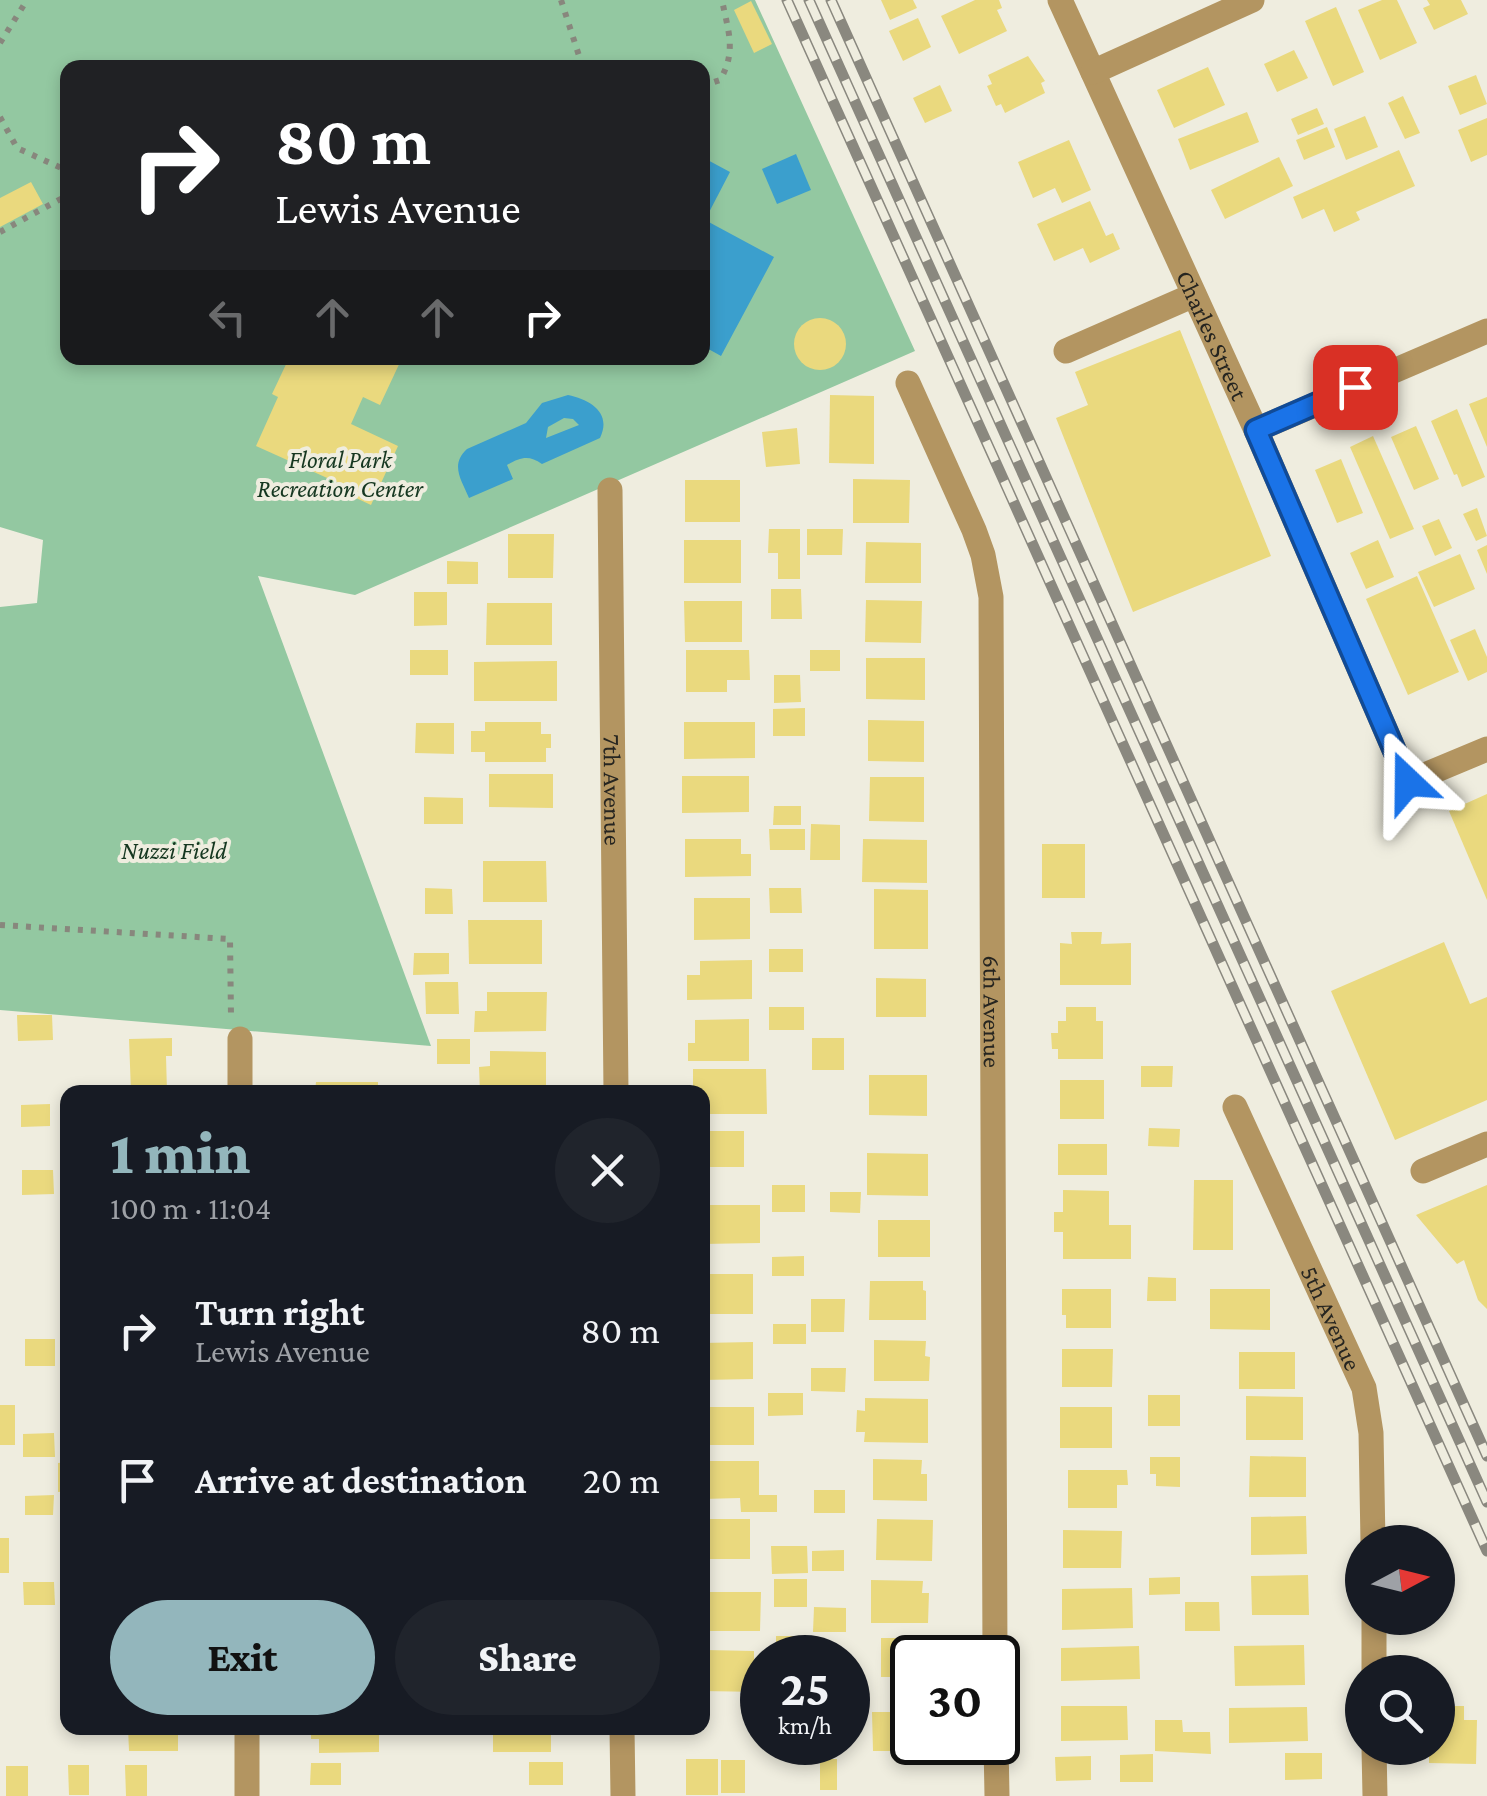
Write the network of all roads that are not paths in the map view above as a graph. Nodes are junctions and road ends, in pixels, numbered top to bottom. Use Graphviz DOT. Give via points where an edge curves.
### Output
graph roads {
  1 [pos="1060,0"];
  2 [pos="1252,0"];
  3 [pos="1093,72"];
  4 [pos="1194,295"];
  5 [pos="1487,330"];
  6 [pos="1066,352"];
  7 [pos="908,383"];
  8 [pos="1256,430"];
  9 [pos="610,490"];
  10 [pos="1487,749"];
  11 [pos="240,1040"];
  12 [pos="240,1085"];
  13 [pos="616,1085"];
  14 [pos="1235,1107"];
  15 [pos="1487,1144"];
  16 [pos="1422,1171"];
  17 [pos="1373,1525"];
  18 [pos="996,1635"];
  19 [pos="247,1735"];
  20 [pos="622,1735"];
  21 [pos="996,1765"];
  22 [pos="1374,1765"];
  23 [pos="247,1796"];
  24 [pos="623,1796"];
  25 [pos="997,1796"];
  26 [pos="1375,1796"];
  1 -- 3 [label="street, Charles Street"];
  2 -- 3 [label="street"];
  3 -- 4 [label="street, Charles Street"];
  4 -- 6 [label="street"];
  4 -- 8 [label="street, Charles Street"];
  5 -- 8 [label="street"];
  7 -- 18 [label="street, 6th Avenue" via="974,530 991,597"];
  8 -- 10 [label="street, Charles Street" via="1408,782"];
  9 -- 13 [label="street, 7th Avenue"];
  11 -- 12 [label="street"];
  14 -- 17 [label="street, 5th Avenue" via="1364,1388"];
  15 -- 16 [label="street"];
  19 -- 23 [label="street"];
  20 -- 24 [label="street"];
  21 -- 25 [label="street"];
  22 -- 26 [label="street"];
}
